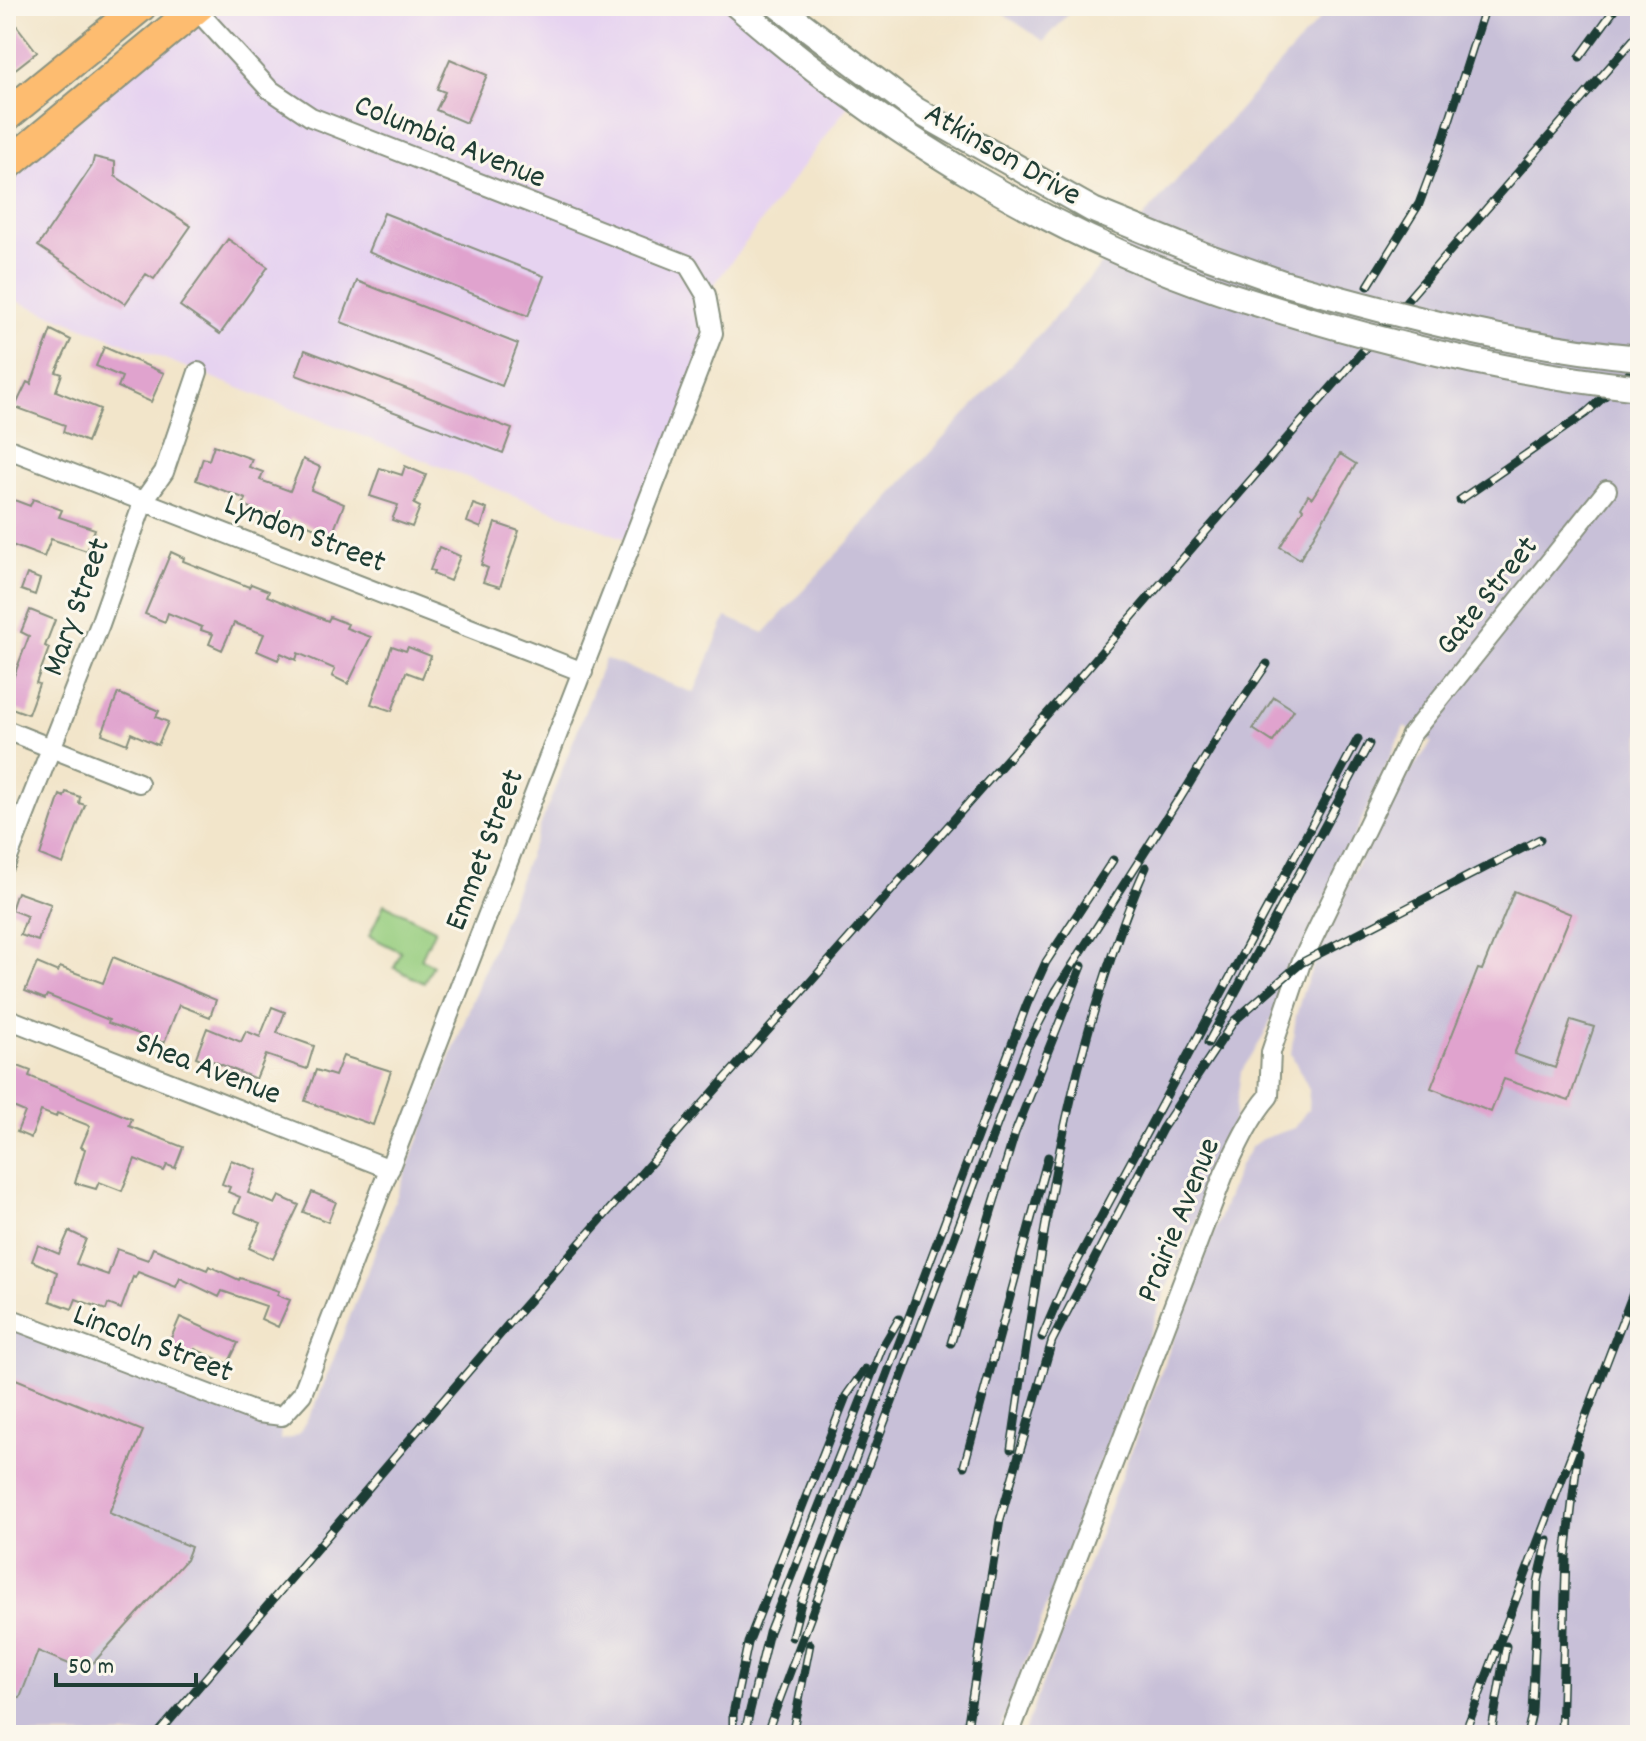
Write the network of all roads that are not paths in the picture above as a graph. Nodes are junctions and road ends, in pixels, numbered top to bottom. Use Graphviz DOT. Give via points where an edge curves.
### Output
graph roads {
  1 [pos="141,6"];
  2 [pos="737,6"];
  3 [pos="778,6"];
  4 [pos="195,7"];
  5 [pos="6,116"];
  6 [pos="6,166"];
  7 [pos="706,295"];
  8 [pos="1640,358"];
  9 [pos="198,372"];
  10 [pos="1640,388"];
  11 [pos="6,448"];
  12 [pos="1607,490"];
  13 [pos="144,500"];
  14 [pos="583,672"];
  15 [pos="6,730"];
  16 [pos="1411,735"];
  17 [pos="53,748"];
  18 [pos="139,783"];
  19 [pos="6,863"];
  20 [pos="6,1018"];
  21 [pos="390,1169"];
  22 [pos="6,1317"];
  23 [pos="282,1416"];
  24 [pos="1009,1735"];
  1 -- 5 [label="main road"];
  2 -- 10 [label="street, Atkinson Drive, bridge" via="810,68 928,148 1041,214 1212,291 1445,354"];
  3 -- 8 [label="street, Atkinson Drive, bridge" via="916,110 1081,203 1204,255 1403,316 1533,344"];
  4 -- 6 [label="main road"];
  4 -- 7 [label="street, Columbia Avenue" via="269,89 311,117 688,265"];
  7 -- 14 [label="street, Emmet Street" via="713,333"];
  9 -- 13 [label="street, Mary Street" via="164,472"];
  11 -- 13 [label="street, Lyndon Street"];
  12 -- 16 [label="street, Gate Street"];
  13 -- 14 [label="street, Lyndon Street"];
  13 -- 17 [label="street, Mary Street"];
  14 -- 21 [label="street, Emmet Street"];
  15 -- 17 [label="street"];
  16 -- 24 [label="street, Prairie Avenue" via="1301,963 1271,1052 1269,1096 1224,1174"];
  17 -- 18 [label="street"];
  17 -- 19 [label="street, Mary Street"];
  20 -- 21 [label="street, Shea Avenue"];
  21 -- 23 [label="street, Emmet Street" via="302,1394"];
  22 -- 23 [label="street, Lincoln Street" via="258,1413"];
}
